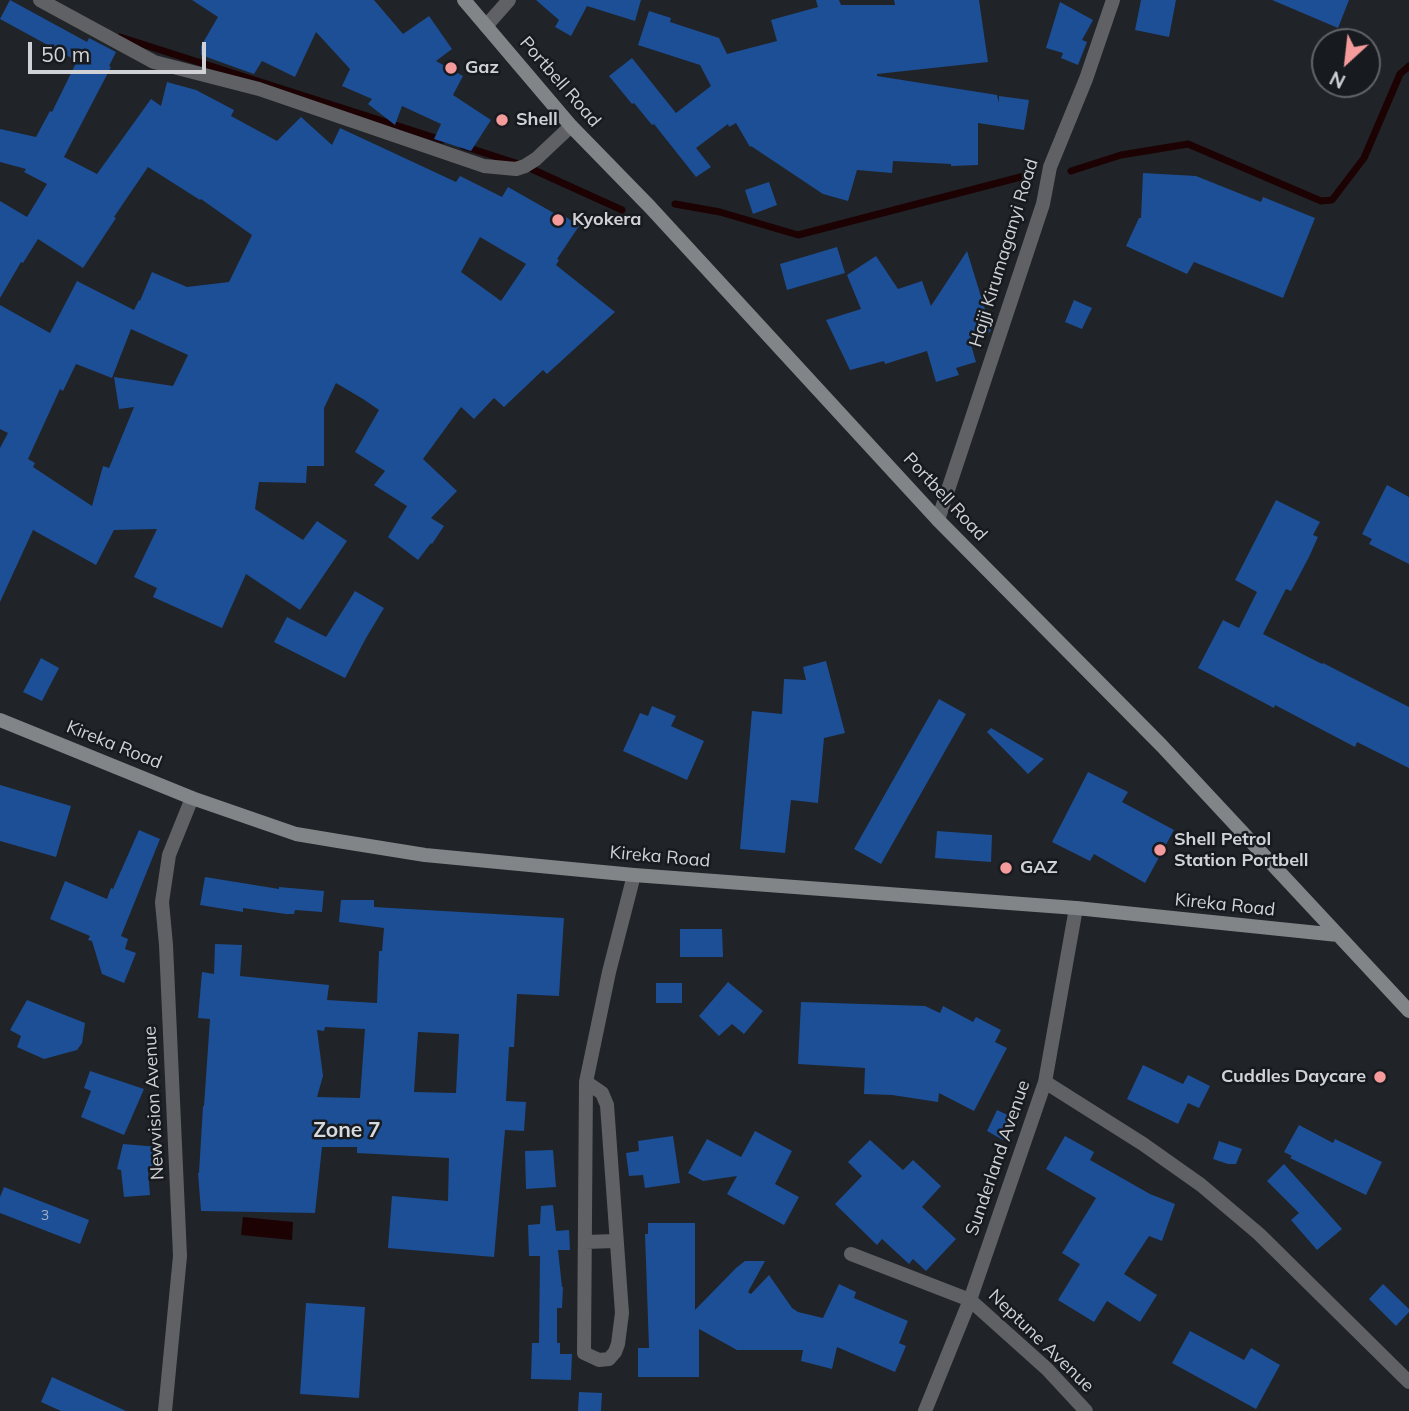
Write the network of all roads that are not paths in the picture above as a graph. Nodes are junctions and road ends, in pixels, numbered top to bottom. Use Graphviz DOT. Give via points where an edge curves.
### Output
graph roads {
  1 [pos="40,0"];
  2 [pos="464,0"];
  3 [pos="509,0"];
  4 [pos="1113,0"];
  5 [pos="486,26"];
  6 [pos="571,126"];
  7 [pos="938,520"];
  8 [pos="0,720"];
  9 [pos="192,798"];
  10 [pos="634,875"];
  11 [pos="1076,908"];
  12 [pos="1338,935"];
  13 [pos="1409,1011"];
  14 [pos="586,1082"];
  15 [pos="1045,1082"];
  16 [pos="616,1241"];
  17 [pos="585,1242"];
  18 [pos="851,1254"];
  19 [pos="970,1300"];
  20 [pos="1409,1381"];
  21 [pos="165,1411"];
  22 [pos="925,1411"];
  23 [pos="1086,1411"];
  1 -- 6 [label="street" via="154,62 259,89 484,166 526,166"];
  2 -- 5 [label="main road, Portbell Road"];
  3 -- 5 [label="street"];
  4 -- 7 [label="street, Hajji Kirumaganyi Road" via="1050,167 1043,204"];
  5 -- 6 [label="main road, Portbell Road"];
  6 -- 7 [label="main road, Portbell Road"];
  7 -- 12 [label="main road, Portbell Road" via="1162,746"];
  8 -- 9 [label="main road, Kireka Road"];
  9 -- 10 [label="main road, Kireka Road" via="317,838 425,855"];
  9 -- 21 [label="street, Newvision Avenue" via="169,855 162,902 180,1256"];
  10 -- 11 [label="main road, Kireka Road"];
  10 -- 14 [label="street"];
  11 -- 12 [label="main road, Kireka Road"];
  11 -- 15 [label="street, Sunderland Avenue"];
  12 -- 13 [label="main road, Portbell Road"];
  14 -- 16 [label="street" via="601,1093 607,1105"];
  14 -- 17 [label="street"];
  15 -- 19 [label="street, Sunderland Avenue"];
  15 -- 20 [label="street" via="1201,1185 1259,1234"];
  16 -- 17 [label="street"];
  16 -- 17 [label="street" via="622,1313 618,1344 609,1359 599,1360 584,1353"];
  18 -- 19 [label="street, Neptune Avenue"];
  19 -- 22 [label="street, Sunderland Avenue"];
  19 -- 23 [label="street, Neptune Avenue"];
}
